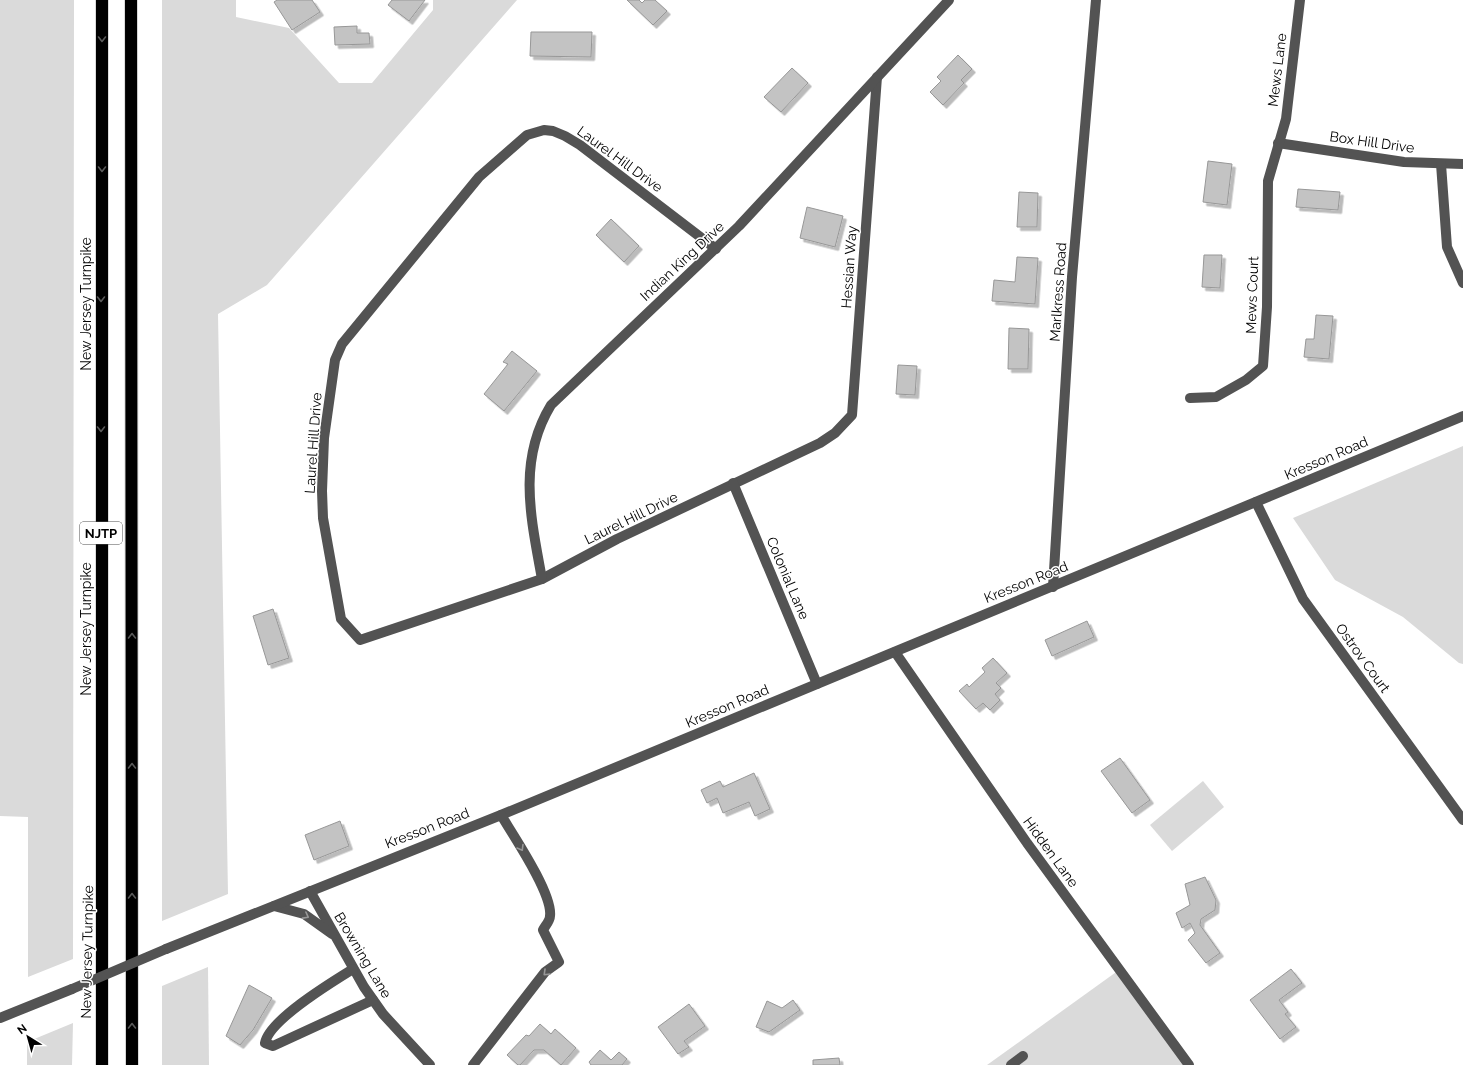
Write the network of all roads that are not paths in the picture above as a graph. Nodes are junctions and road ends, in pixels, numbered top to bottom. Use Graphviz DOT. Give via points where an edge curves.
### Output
graph roads {
  1 [pos="102,0"];
  2 [pos="131,0"];
  3 [pos="949,0"];
  4 [pos="1096,0"];
  5 [pos="1300,0"];
  6 [pos="877,77"];
  7 [pos="1278,143"];
  8 [pos="1441,164"];
  9 [pos="1463,164"];
  10 [pos="716,249"];
  11 [pos="1463,283"];
  12 [pos="1190,398"];
  13 [pos="1463,416"];
  14 [pos="820,443"];
  15 [pos="733,483"];
  16 [pos="1256,502"];
  17 [pos="542,579"];
  18 [pos="1053,587"];
  19 [pos="895,652"];
  20 [pos="817,684"];
  21 [pos="501,815"];
  22 [pos="1463,820"];
  23 [pos="310,891"];
  24 [pos="272,906"];
  25 [pos="336,937"];
  26 [pos="353,969"];
  27 [pos="373,1000"];
  28 [pos="0,1018"];
  29 [pos="1023,1056"];
  30 [pos="102,1065"];
  31 [pos="132,1065"];
  32 [pos="430,1065"];
  33 [pos="473,1065"];
  34 [pos="1011,1065"];
  35 [pos="1189,1065"];
  1 -- 30 [label="highway, New Jersey Turnpike / NJTP, one-way"];
  31 -- 2 [label="highway, NJTP, one-way"];
  3 -- 6 [label="street, Indian King Drive"];
  4 -- 18 [label="street, Marlkress Road" via="1072,277"];
  5 -- 7 [label="street, Mews Lane" via="1286,119"];
  6 -- 10 [label="street, Indian King Drive"];
  6 -- 14 [label="street, Hessian Way" via="852,415 836,433"];
  7 -- 8 [label="street, Box Hill Drive" via="1404,162"];
  7 -- 12 [label="street, Mews Court" via="1268,181 1267,307 1263,366 1246,380 1216,397"];
  8 -- 9 [label="street, Box Hill Drive"];
  8 -- 11 [label="street" via="1447,247"];
  10 -- 17 [label="street, Indian King Drive" via="552,405 541,421 530,461 528,490"];
  10 -- 17 [label="street, Laurel Hill Drive" via="580,145 553,131 544,130 528,135 479,178 342,344 335,360 324,438 322,491 323,518 341,620 360,640"];
  13 -- 16 [label="street, Kresson Road"];
  14 -- 15 [label="street, Laurel Hill Drive" via="767,470"];
  15 -- 17 [label="street, Laurel Hill Drive" via="617,539"];
  15 -- 20 [label="street, Colonial Lane"];
  16 -- 18 [label="street, Kresson Road"];
  16 -- 22 [label="street, Ostrov Court" via="1303,599"];
  18 -- 19 [label="street, Kresson Road"];
  19 -- 20 [label="street, Kresson Road"];
  19 -- 35 [label="street, Hidden Lane" via="1027,843"];
  20 -- 21 [label="street, Kresson Road"];
  21 -- 23 [label="street, Kresson Road"];
  21 -- 33 [label="street, one-way" via="531,864 548,903 550,917 543,930 559,962 545,972"];
  23 -- 24 [label="street, Kresson Road"];
  23 -- 25 [label="street, Browning Lane"];
  24 -- 25 [label="street, one-way" via="304,914"];
  24 -- 28 [label="street, Kresson Road, bridge"];
  25 -- 26 [label="street, Browning Lane"];
  26 -- 27 [label="street, Browning Lane"];
  26 -- 27 [label="street" via="280,1020 266,1037 265,1043 273,1046 292,1039"];
  27 -- 32 [label="street, Browning Lane"];
  29 -- 34 [label="street"];
}
